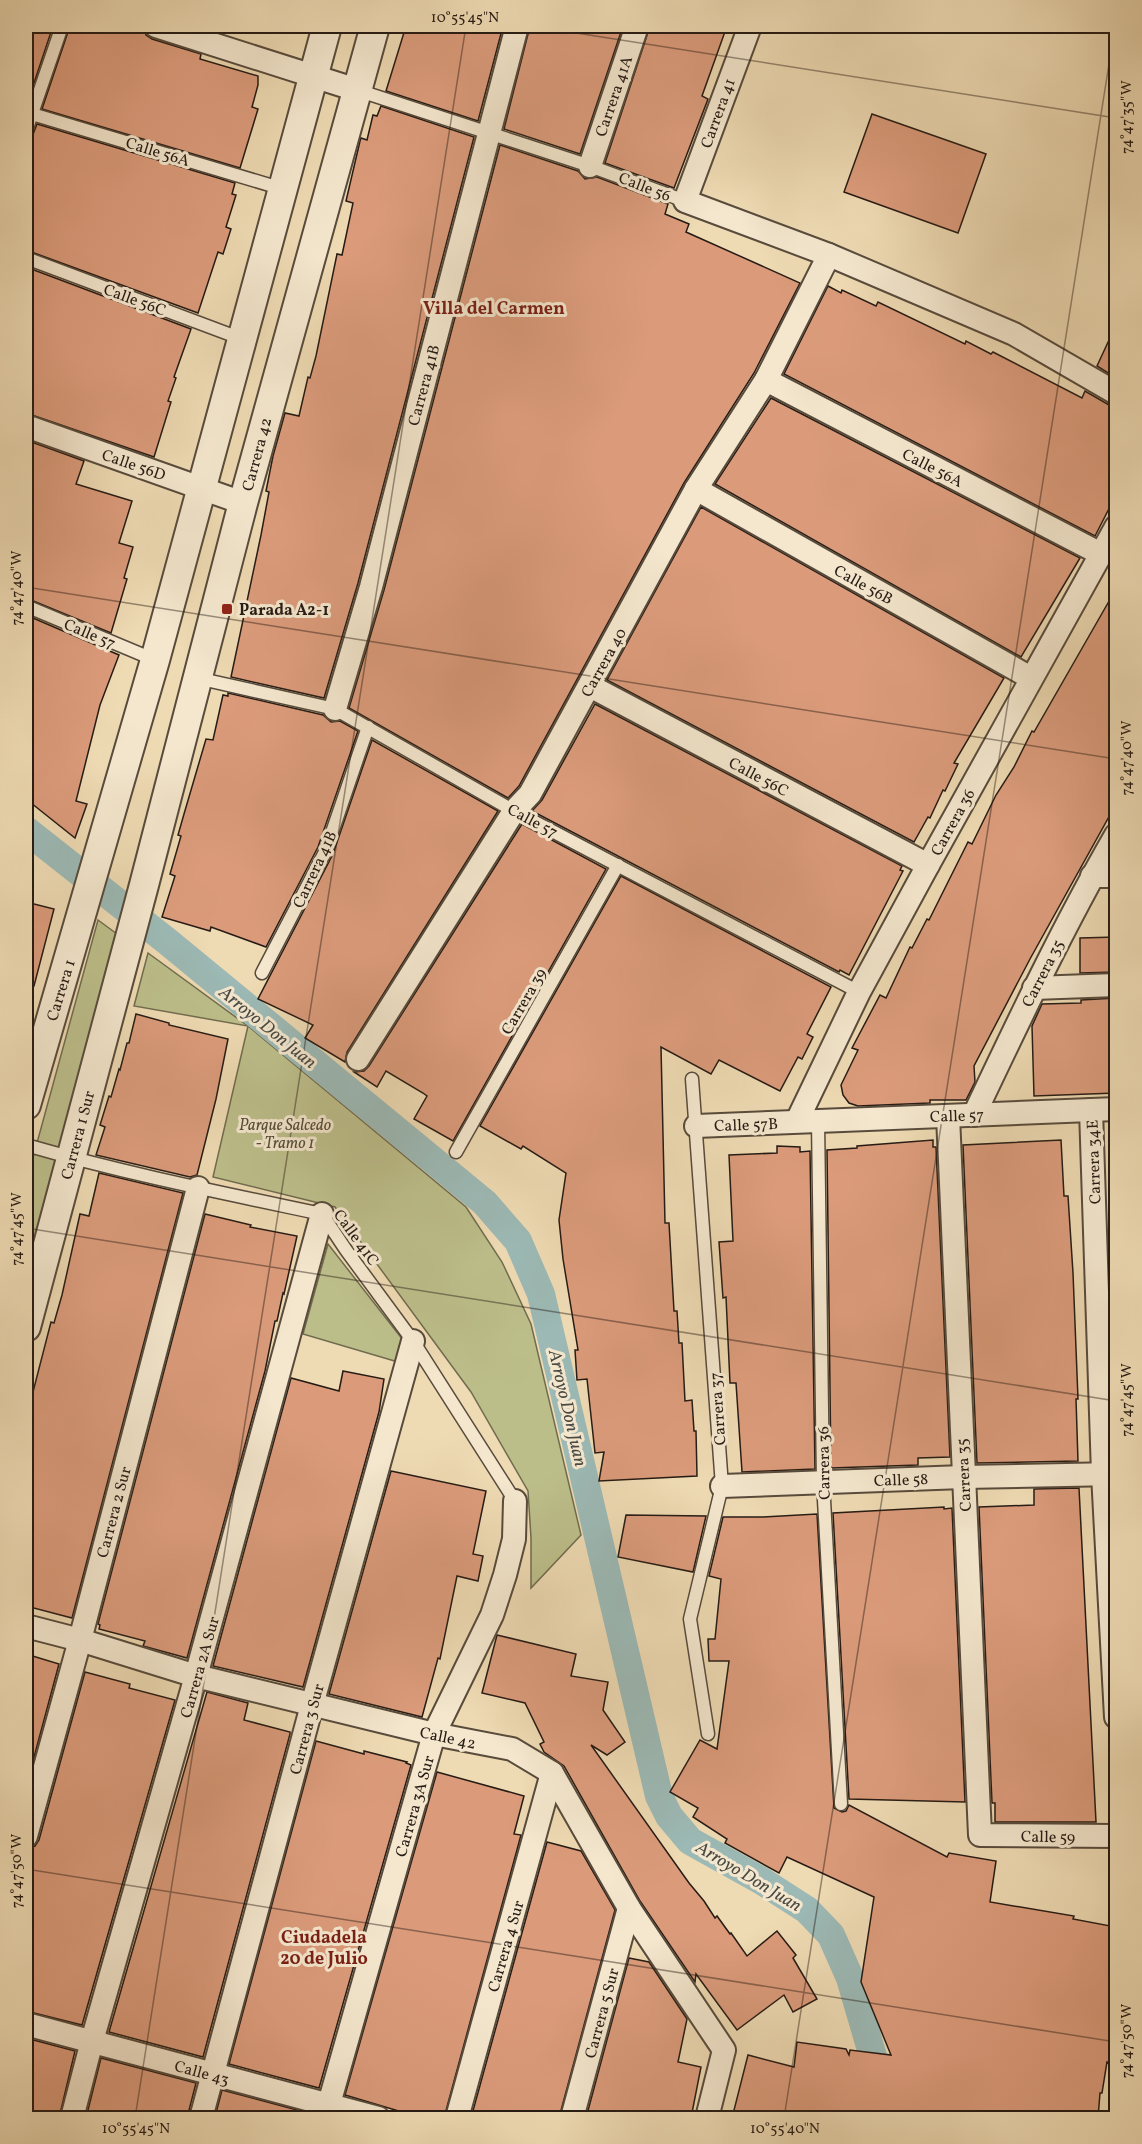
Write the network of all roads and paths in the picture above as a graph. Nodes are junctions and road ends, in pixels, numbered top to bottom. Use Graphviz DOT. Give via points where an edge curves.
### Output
graph roads {
  1 [pos="62,26"];
  2 [pos="156,26"];
  3 [pos="327,26"];
  4 [pos="375,26"];
  5 [pos="517,26"];
  6 [pos="637,26"];
  7 [pos="750,26"];
  8 [pos="314,76"];
  9 [pos="357,90"];
  10 [pos="32,114"];
  11 [pos="26,131"];
  12 [pos="488,133"];
  13 [pos="590,166"];
  14 [pos="284,189"];
  15 [pos="685,201"];
  16 [pos="829,255"];
  17 [pos="26,258"];
  18 [pos="243,340"];
  19 [pos="766,380"];
  20 [pos="1116,391"];
  21 [pos="26,426"];
  22 [pos="201,487"];
  23 [pos="696,489"];
  24 [pos="243,503"];
  25 [pos="1116,527"];
  26 [pos="1101,554"];
  27 [pos="26,606"];
  28 [pos="155,660"];
  29 [pos="197,678"];
  30 [pos="1031,678"];
  31 [pos="590,686"];
  32 [pos="335,709"];
  33 [pos="368,727"];
  34 [pos="514,811"];
  35 [pos="1116,835"];
  36 [pos="618,866"];
  37 [pos="927,866"];
  38 [pos="1092,876"];
  39 [pos="1116,876"];
  40 [pos="144,885"];
  41 [pos="262,972"];
  42 [pos="1116,985"];
  43 [pos="1034,988"];
  44 [pos="859,992"];
  45 [pos="358,1059"];
  46 [pos="692,1079"];
  47 [pos="26,1105"];
  48 [pos="1116,1109"];
  49 [pos="1091,1110"];
  50 [pos="974,1115"];
  51 [pos="948,1116"];
  52 [pos="808,1121"];
  53 [pos="696,1126"];
  54 [pos="26,1145"];
  55 [pos="456,1152"];
  56 [pos="71,1158"];
  57 [pos="198,1188"];
  58 [pos="322,1214"];
  59 [pos="26,1327"];
  60 [pos="414,1341"];
  61 [pos="1110,1474"];
  62 [pos="963,1476"];
  63 [pos="823,1482"];
  64 [pos="722,1486"];
  65 [pos="515,1501"];
  66 [pos="26,1626"];
  67 [pos="80,1640"];
  68 [pos="196,1677"];
  69 [pos="312,1705"];
  70 [pos="1116,1717"];
  71 [pos="434,1734"];
  72 [pos="708,1734"];
  73 [pos="552,1773"];
  74 [pos="842,1804"];
  75 [pos="980,1835"];
  76 [pos="26,1836"];
  77 [pos="1116,1836"];
  78 [pos="629,1908"];
  79 [pos="26,2025"];
  80 [pos="92,2042"];
  81 [pos="213,2075"];
  82 [pos="327,2112"];
  83 [pos="72,2118"];
  84 [pos="201,2118"];
  85 [pos="378,2118"];
  86 [pos="457,2118"];
  87 [pos="572,2118"];
  88 [pos="707,2118"];
  1 -- 10 [label="lane"];
  2 -- 8 [label="street, Calle 56"];
  3 -- 8 [label="street"];
  4 -- 9 [label="street, Carrera 42"];
  5 -- 12 [label="street, Carrera 41B"];
  6 -- 13 [label="street, Carrera 41A"];
  7 -- 15 [label="street, Carrera 41"];
  8 -- 9 [label="street, Calle 56"];
  8 -- 14 [label="street"];
  9 -- 12 [label="lane, Calle 56"];
  9 -- 24 [label="street, Carrera 42"];
  10 -- 11 [label="lane"];
  10 -- 14 [label="lane, Calle 56A"];
  12 -- 13 [label="lane, Calle 56"];
  12 -- 32 [label="street, Carrera 41B" via="371,587"];
  13 -- 15 [label="lane, Calle 56"];
  14 -- 18 [label="street"];
  15 -- 16 [label="street, Calle 56"];
  16 -- 19 [label="street, Carrera 40"];
  16 -- 20 [label="street, Calle 56" via="1014,334"];
  17 -- 18 [label="lane, Calle 56C"];
  18 -- 22 [label="street"];
  19 -- 23 [label="street, Carrera 40"];
  19 -- 26 [label="street, Calle 56A"];
  21 -- 22 [label="street, Calle 56D"];
  22 -- 24 [label="street, Calle 56D"];
  22 -- 28 [label="street"];
  23 -- 30 [label="street, Calle 56B"];
  23 -- 31 [label="street, Carrera 40"];
  24 -- 29 [label="street, Carrera 42"];
  25 -- 26 [label="street, Carrera 36"];
  26 -- 30 [label="street, Carrera 36"];
  27 -- 28 [label="lane, Calle 57"];
  28 -- 47 [label="street, Carrera 1"];
  29 -- 32 [label="lane, Calle 57"];
  29 -- 40 [label="street, Carrera 42"];
  30 -- 37 [label="street, Carrera 36"];
  31 -- 34 [label="street, Carrera 40" via="530,794"];
  31 -- 37 [label="street, Calle 56C"];
  32 -- 33 [label="lane, Calle 57"];
  33 -- 34 [label="lane, Calle 57"];
  33 -- 41 [label="lane, Carrera 41B" via="326,850"];
  34 -- 36 [label="lane, Calle 57"];
  34 -- 45 [label="street, Carrera 40"];
  35 -- 38 [label="street, Carrera 35"];
  36 -- 44 [label="lane, Calle 57"];
  36 -- 55 [label="lane, Carrera 39"];
  37 -- 44 [label="street, Carrera 36"];
  38 -- 39 [label="street"];
  38 -- 43 [label="street, Carrera 35"];
  40 -- 56 [label="street, Carrera 1 Sur"];
  42 -- 43 [label="street"];
  43 -- 50 [label="street, Carrera 35"];
  44 -- 52 [label="street, Carrera 36"];
  46 -- 53 [label="lane, Carrera 37"];
  48 -- 49 [label="street, Calle 57"];
  49 -- 50 [label="street, Calle 57"];
  49 -- 61 [label="street, Carrera 34E"];
  50 -- 51 [label="street, Calle 57"];
  51 -- 52 [label="street, Calle 57"];
  51 -- 62 [label="street, Carrera 35"];
  52 -- 53 [label="street, Calle 57B"];
  52 -- 63 [label="lane, Carrera 36"];
  53 -- 64 [label="lane, Carrera 37"];
  54 -- 56 [label="lane, Calle 41C"];
  56 -- 57 [label="lane, Calle 41C"];
  56 -- 59 [label="street, Carrera 1 Sur"];
  57 -- 58 [label="lane, Calle 41C"];
  57 -- 67 [label="street, Carrera 2 Sur"];
  58 -- 60 [label="lane, Calle 41C"];
  58 -- 68 [label="street, Carrera 2A Sur"];
  60 -- 65 [label="lane, Calle 41C"];
  60 -- 69 [label="street, Carrera 3 Sur"];
  61 -- 62 [label="street, Calle 58"];
  61 -- 70 [label="street, Carrera 34E"];
  62 -- 63 [label="street, Calle 58"];
  62 -- 75 [label="street, Carrera 35"];
  63 -- 64 [label="street, Calle 58"];
  63 -- 74 [label="lane, Carrera 36"];
  64 -- 72 [label="lane, Carrera 37" via="690,1619"];
  65 -- 71 [label="street, Carrera 3A Sur" via="514,1539 492,1615"];
  66 -- 67 [label="street, Calle 42"];
  67 -- 68 [label="street, Calle 42"];
  67 -- 76 [label="street, Carrera 2 Sur"];
  68 -- 69 [label="street, Calle 42"];
  68 -- 80 [label="street, Carrera 2A Sur"];
  69 -- 71 [label="street, Calle 42"];
  69 -- 81 [label="street, Carrera 3 Sur"];
  71 -- 73 [label="street, Calle 42" via="512,1749"];
  71 -- 82 [label="street, Carrera 3A Sur"];
  73 -- 78 [label="street, Calle 42"];
  73 -- 86 [label="street, Carrera 4 Sur"];
  75 -- 77 [label="street, Calle 59"];
  78 -- 87 [label="street, Carrera 5 Sur"];
  78 -- 88 [label="street, Calle 42" via="724,2050"];
  79 -- 80 [label="street, Calle 43"];
  80 -- 81 [label="street, Calle 43"];
  80 -- 83 [label="street, Carrera 2A Sur"];
  81 -- 82 [label="street, Calle 43"];
  81 -- 84 [label="street, Carrera 3 Sur"];
  82 -- 85 [label="street, Calle 43"];
}
